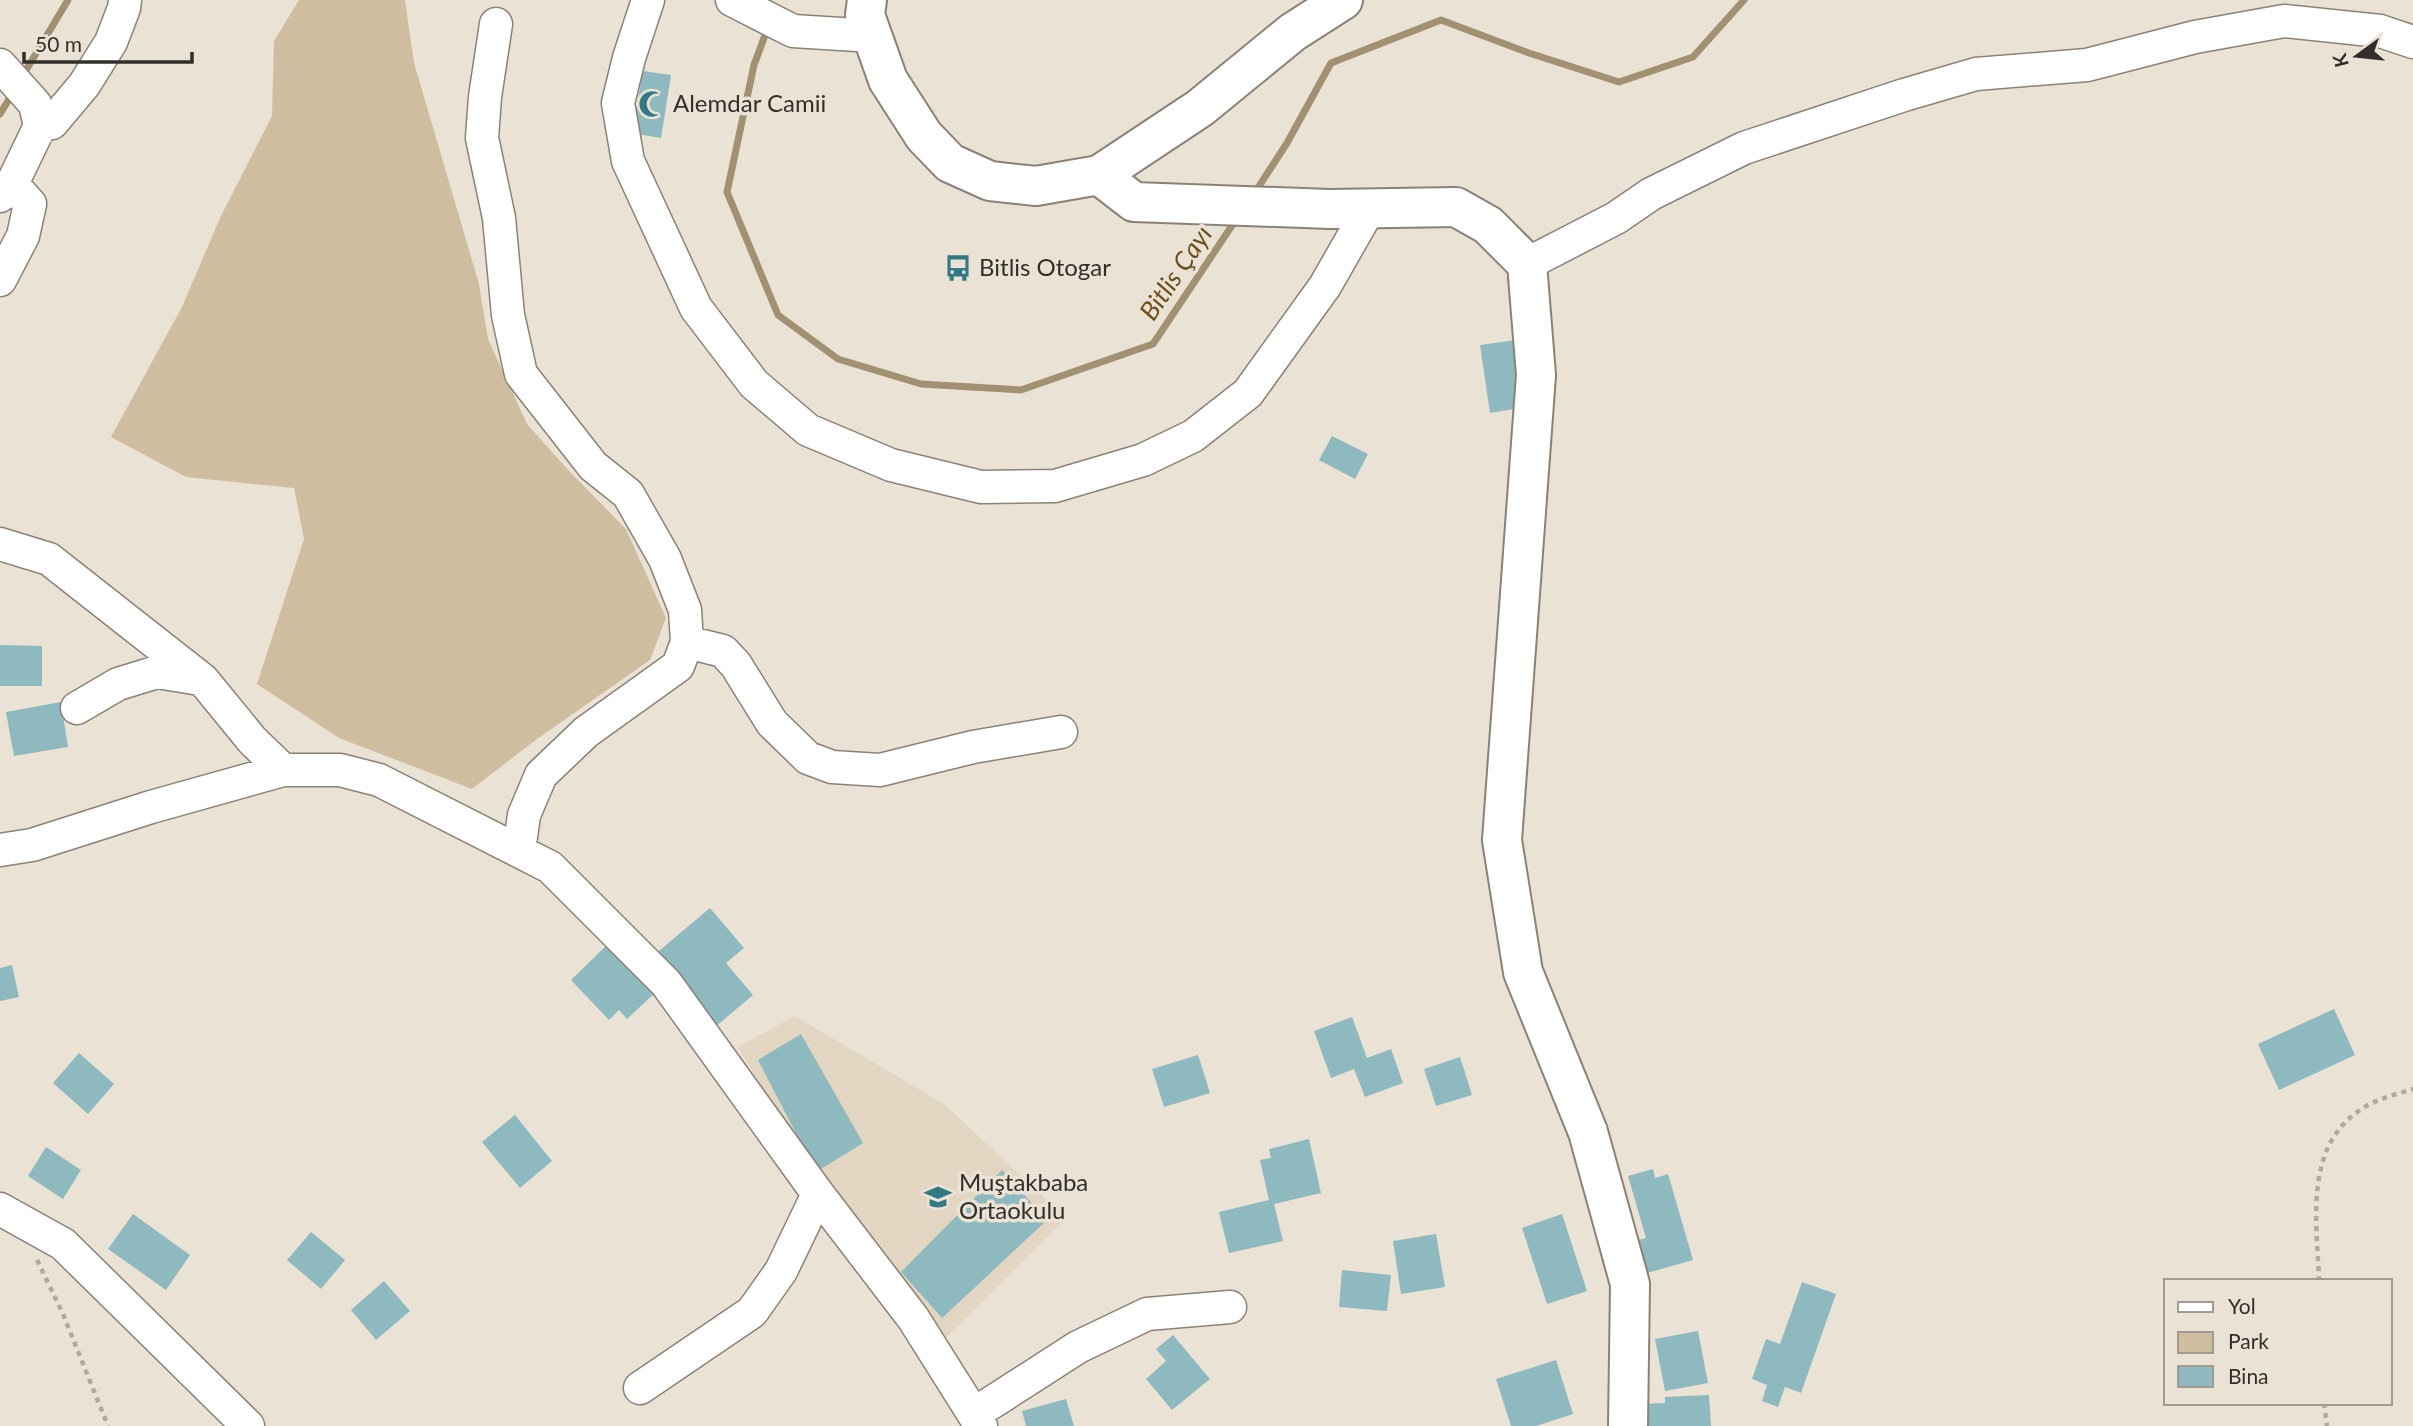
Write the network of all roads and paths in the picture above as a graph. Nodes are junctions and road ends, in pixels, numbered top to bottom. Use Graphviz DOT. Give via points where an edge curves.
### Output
graph roads {
  1 [pos="125,0"];
  2 [pos="648,0"];
  3 [pos="1343,0"];
  4 [pos="736,3"];
  5 [pos="870,18"];
  6 [pos="496,24"];
  7 [pos="2413,42"];
  8 [pos="0,65"];
  9 [pos="37,115"];
  10 [pos="1099,175"];
  11 [pos="6,190"];
  12 [pos="1369,209"];
  13 [pos="1527,264"];
  14 [pos="0,280"];
  15 [pos="0,544"];
  16 [pos="687,642"];
  17 [pos="203,680"];
  18 [pos="78,708"];
  19 [pos="1061,732"];
  20 [pos="283,770"];
  21 [pos="0,849"];
  22 [pos="519,851"];
  23 [pos="2413,1089"];
  24 [pos="817,1195"];
  25 [pos="0,1209"];
  26 [pos="33,1227"];
  27 [pos="2319,1279"];
  28 [pos="1230,1307"];
  29 [pos="640,1388"];
  30 [pos="2324,1405"];
  31 [pos="978,1420"];
  32 [pos="108,1426"];
  33 [pos="248,1426"];
  34 [pos="1628,1426"];
  35 [pos="2327,1426"];
  1 -- 9 [label="street" via="111,42 84,85 52,123"];
  2 -- 12 [label="street" via="618,103 628,161 696,309 754,384 808,430 891,465 981,486 1055,486 1143,460 1193,436 1248,393 1325,286"];
  3 -- 10 [label="main road" via="1293,32 1200,108"];
  4 -- 5 [label="street" via="793,31"];
  5 -- 10 [label="main road" via="888,80 924,136 950,163 990,181 1036,186"];
  6 -- 16 [label="street" via="482,138 499,218 508,315 522,374 593,466 628,494 664,559 685,610"];
  7 -- 13 [label="street" via="2380,31 2284,21 2195,37 2087,65 1976,74 1744,148"];
  8 -- 9 [label="street"];
  9 -- 11 [label="street"];
  10 -- 12 [label="main road" via="1134,202"];
  11 -- 14 [label="street" via="30,204 23,236"];
  12 -- 13 [label="main road" via="1456,207 1488,225"];
  13 -- 34 [label="main road" via="1536,375 1502,840 1522,972 1588,1132 1630,1284"];
  15 -- 17 [label="street" via="49,559"];
  16 -- 19 [label="street" via="723,651 772,723 808,758 832,767 880,770"];
  16 -- 22 [label="street" via="678,666 586,732 541,775 524,815"];
  17 -- 18 [label="street" via="158,673 118,684"];
  17 -- 20 [label="street"];
  20 -- 21 [label="street" via="32,845"];
  20 -- 22 [label="street" via="340,770 379,780"];
  22 -- 24 [label="street" via="550,867 666,984"];
  23 -- 27 [label="path" via="2365,1106 2336,1134 2324,1155 2316,1186"];
  24 -- 29 [label="street" via="781,1271 751,1312"];
  24 -- 31 [label="street" via="913,1318"];
  25 -- 26 [label="street"];
  26 -- 32 [label="path" via="28,1241"];
  26 -- 33 [label="street" via="63,1244"];
  28 -- 31 [label="street" via="1147,1314 1078,1347"];
  30 -- 35 [label="path"];
}
